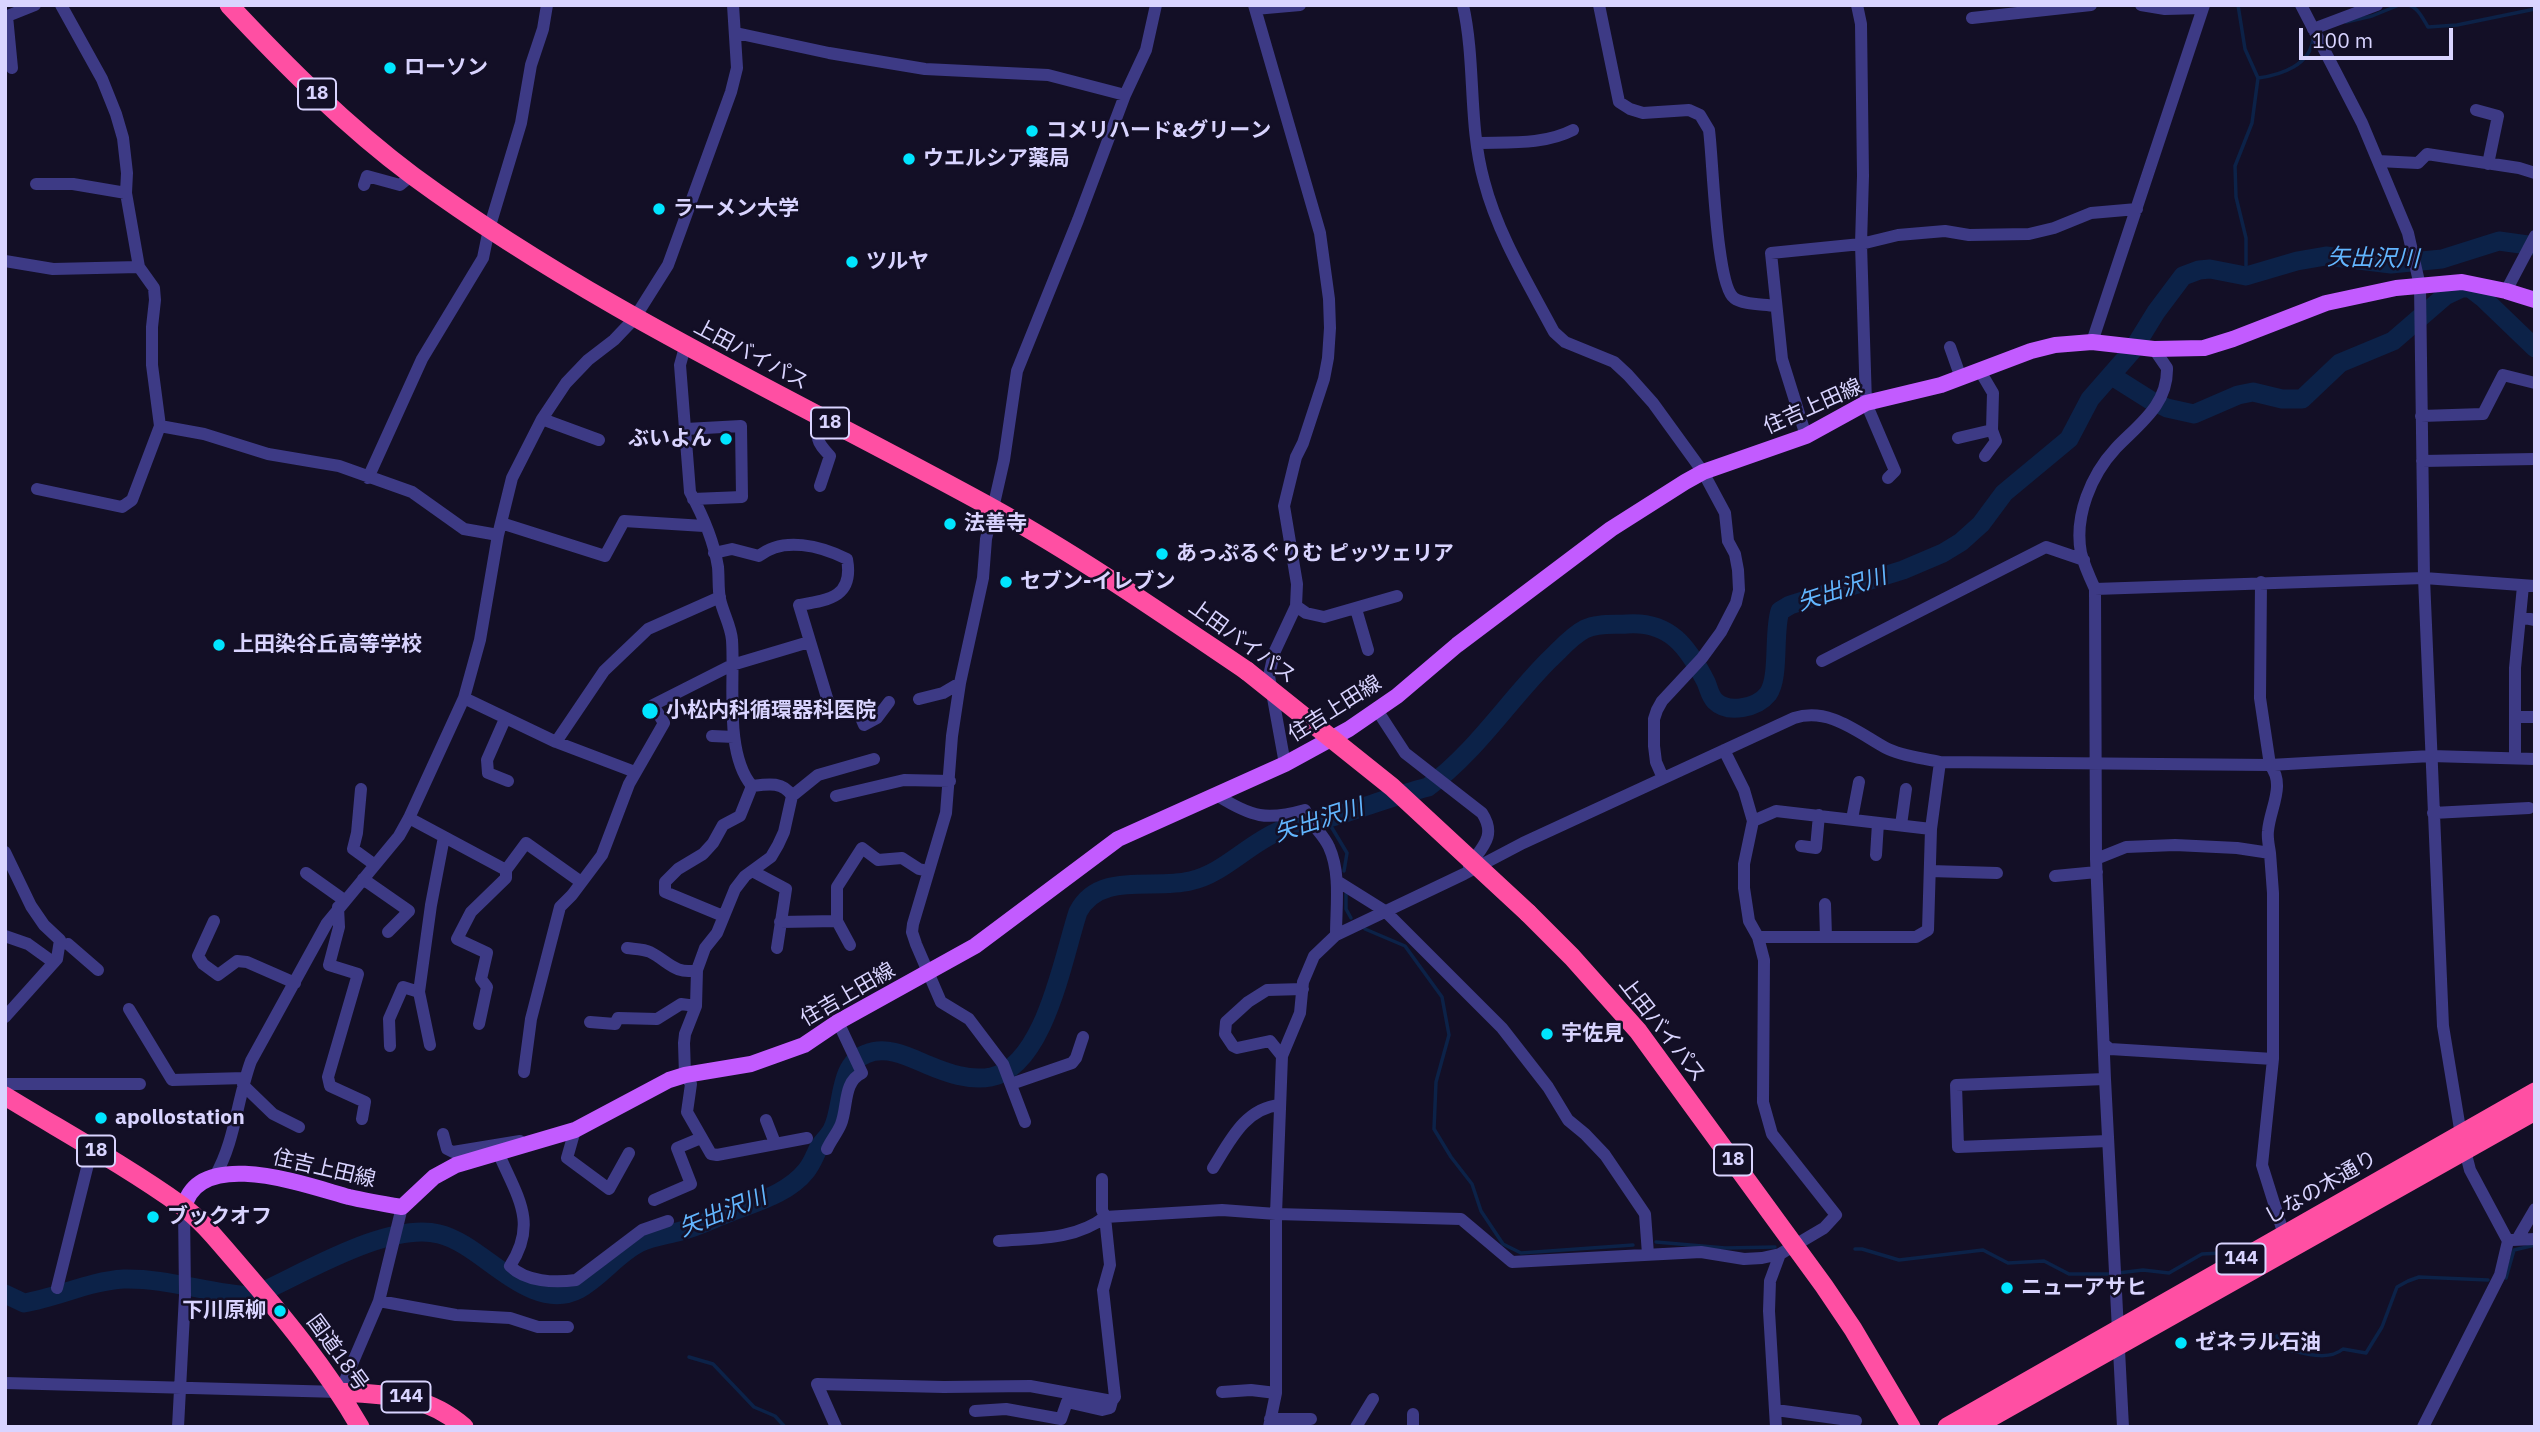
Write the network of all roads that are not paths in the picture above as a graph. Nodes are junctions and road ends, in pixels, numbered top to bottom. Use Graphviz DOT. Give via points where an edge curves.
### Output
graph roads {
  1 [pos="35,5"];
  2 [pos="61,5"];
  3 [pos="229,5"];
  4 [pos="547,5"];
  5 [pos="733,5"];
  6 [pos="1156,5"];
  7 [pos="1300,5"];
  8 [pos="1463,5"];
  9 [pos="1599,5"];
  10 [pos="1857,5"];
  11 [pos="2091,5"];
  12 [pos="2141,5"];
  13 [pos="2301,5"];
  14 [pos="2377,5"];
  15 [pos="2204,6"];
  16 [pos="1254,7"];
  17 [pos="6,16"];
  18 [pos="1972,18"];
  19 [pos="2313,29"];
  20 [pos="736,33"];
  21 [pos="12,68"];
  22 [pos="1125,95"];
  23 [pos="2476,110"];
  24 [pos="1573,130"];
  25 [pos="1477,143"];
  26 [pos="2378,161"];
  27 [pos="2488,164"];
  28 [pos="2535,173"];
  29 [pos="412,175"];
  30 [pos="36,184"];
  31 [pos="365,185"];
  32 [pos="126,193"];
  33 [pos="2137,209"];
  34 [pos="489,229"];
  35 [pos="2535,236"];
  36 [pos="1861,244"];
  37 [pos="5,261"];
  38 [pos="139,267"];
  39 [pos="2420,286"];
  40 [pos="2507,291"];
  41 [pos="2535,300"];
  42 [pos="1775,306"];
  43 [pos="634,318"];
  44 [pos="2092,342"];
  45 [pos="685,347"];
  46 [pos="1950,347"];
  47 [pos="2148,349"];
  48 [pos="1980,371"];
  49 [pos="1961,378"];
  50 [pos="2535,383"];
  51 [pos="1866,404"];
  52 [pos="2421,416"];
  53 [pos="542,419"];
  54 [pos="823,420"];
  55 [pos="160,426"];
  56 [pos="686,429"];
  57 [pos="1992,430"];
  58 [pos="1806,436"];
  59 [pos="1958,438"];
  60 [pos="599,440"];
  61 [pos="1985,456"];
  62 [pos="2535,459"];
  63 [pos="2422,461"];
  64 [pos="1703,472"];
  65 [pos="368,478"];
  66 [pos="1888,478"];
  67 [pos="820,486"];
  68 [pos="37,489"];
  69 [pos="693,499"];
  70 [pos="994,509"];
  71 [pos="704,526"];
  72 [pos="499,529"];
  73 [pos="715,553"];
  74 [pos="2084,560"];
  75 [pos="2424,578"];
  76 [pos="2261,582"];
  77 [pos="2529,586"];
  78 [pos="2095,589"];
  79 [pos="1397,596"];
  80 [pos="720,597"];
  81 [pos="1296,606"];
  82 [pos="1356,609"];
  83 [pos="2520,617"];
  84 [pos="2535,620"];
  85 [pos="809,642"];
  86 [pos="1368,650"];
  87 [pos="1822,661"];
  88 [pos="732,665"];
  89 [pos="960,683"];
  90 [pos="464,698"];
  91 [pos="919,699"];
  92 [pos="889,702"];
  93 [pos="1377,710"];
  94 [pos="2515,717"];
  95 [pos="2535,717"];
  96 [pos="505,719"];
  97 [pos="712,736"];
  98 [pos="734,737"];
  99 [pos="556,742"];
  100 [pos="1724,750"];
  101 [pos="2431,756"];
  102 [pos="2515,757"];
  103 [pos="874,758"];
  104 [pos="2535,759"];
  105 [pos="1940,762"];
  106 [pos="1285,764"];
  107 [pos="2097,764"];
  108 [pos="2270,765"];
  109 [pos="635,772"];
  110 [pos="1663,778"];
  111 [pos="508,781"];
  112 [pos="950,781"];
  113 [pos="1859,782"];
  114 [pos="752,786"];
  115 [pos="361,789"];
  116 [pos="1906,789"];
  117 [pos="792,796"];
  118 [pos="836,796"];
  119 [pos="1218,796"];
  120 [pos="2529,808"];
  121 [pos="2433,813"];
  122 [pos="1819,815"];
  123 [pos="409,818"];
  124 [pos="1853,820"];
  125 [pos="1753,821"];
  126 [pos="1878,823"];
  127 [pos="1901,825"];
  128 [pos="1931,829"];
  129 [pos="444,837"];
  130 [pos="1801,846"];
  131 [pos="5,852"];
  132 [pos="2270,853"];
  133 [pos="1876,855"];
  134 [pos="375,865"];
  135 [pos="2097,866"];
  136 [pos="506,870"];
  137 [pos="928,871"];
  138 [pos="754,872"];
  139 [pos="1930,872"];
  140 [pos="306,873"];
  141 [pos="1997,873"];
  142 [pos="1464,874"];
  143 [pos="2055,876"];
  144 [pos="363,879"];
  145 [pos="1337,881"];
  146 [pos="581,882"];
  147 [pos="341,903"];
  148 [pos="1825,904"];
  149 [pos="1385,911"];
  150 [pos="723,916"];
  151 [pos="214,921"];
  152 [pos="837,921"];
  153 [pos="779,922"];
  154 [pos="388,932"];
  155 [pos="1336,935"];
  156 [pos="5,936"];
  157 [pos="1758,937"];
  158 [pos="1826,937"];
  159 [pos="68,944"];
  160 [pos="850,944"];
  161 [pos="627,948"];
  162 [pos="777,948"];
  163 [pos="53,962"];
  164 [pos="98,970"];
  165 [pos="697,970"];
  166 [pos="929,974"];
  167 [pos="295,983"];
  168 [pos="1303,989"];
  169 [pos="419,992"];
  170 [pos="696,1006"];
  171 [pos="129,1009"];
  172 [pos="5,1017"];
  173 [pos="590,1022"];
  174 [pos="838,1022"];
  175 [pos="479,1024"];
  176 [pos="1083,1037"];
  177 [pos="2104,1044"];
  178 [pos="430,1045"];
  179 [pos="390,1046"];
  180 [pos="1282,1056"];
  181 [pos="2273,1059"];
  182 [pos="524,1072"];
  183 [pos="685,1075"];
  184 [pos="2105,1079"];
  185 [pos="244,1082"];
  186 [pos="1010,1083"];
  187 [pos="5,1084"];
  188 [pos="140,1084"];
  189 [pos="2535,1093"];
  190 [pos="5,1096"];
  191 [pos="1280,1105"];
  192 [pos="2535,1111"];
  193 [pos="362,1119"];
  194 [pos="766,1120"];
  195 [pos="1025,1122"];
  196 [pos="299,1127"];
  197 [pos="575,1130"];
  198 [pos="443,1134"];
  199 [pos="701,1138"];
  200 [pos="807,1138"];
  201 [pos="2108,1141"];
  202 [pos="775,1143"];
  203 [pos="2463,1143"];
  204 [pos="526,1144"];
  205 [pos="92,1148"];
  206 [pos="827,1149"];
  207 [pos="465,1150"];
  208 [pos="493,1153"];
  209 [pos="629,1153"];
  210 [pos="1213,1168"];
  211 [pos="215,1176"];
  212 [pos="1102,1179"];
  213 [pos="654,1200"];
  214 [pos="402,1207"];
  215 [pos="184,1208"];
  216 [pos="2535,1209"];
  217 [pos="1276,1214"];
  218 [pos="1105,1217"];
  219 [pos="668,1221"];
  220 [pos="2284,1235"];
  221 [pos="2513,1239"];
  222 [pos="2535,1239"];
  223 [pos="999,1241"];
  224 [pos="1788,1249"];
  225 [pos="1648,1254"];
  226 [pos="57,1288"];
  227 [pos="379,1301"];
  228 [pos="569,1327"];
  229 [pos="2119,1337"];
  230 [pos="5,1383"];
  231 [pos="178,1389"];
  232 [pos="340,1392"];
  233 [pos="1222,1392"];
  234 [pos="1276,1393"];
  235 [pos="1373,1399"];
  236 [pos="1112,1401"];
  237 [pos="1776,1410"];
  238 [pos="975,1411"];
  239 [pos="1311,1419"];
  240 [pos="1856,1421"];
  241 [pos="1269,1423"];
  242 [pos="178,1427"];
  243 [pos="360,1427"];
  244 [pos="464,1427"];
  245 [pos="836,1427"];
  246 [pos="1356,1427"];
  247 [pos="1776,1427"];
  248 [pos="1911,1427"];
  249 [pos="1947,1427"];
  250 [pos="1975,1427"];
  251 [pos="2123,1427"];
  252 [pos="2423,1427"];
  1 -- 17 [label="street"];
  2 -- 32 [label="street" via="116,114 123,138"];
  3 -- 29 [label="highway, 上田バイパス / 18" via="334,110"];
  4 -- 34 [label="street" via="521,123"];
  5 -- 20 [label="street"];
  6 -- 22 [label="street" via="1146,50"];
  7 -- 16 [label="street"];
  8 -- 25 [label="street"];
  9 -- 42 [label="street" via="1619,102 1643,113 1689,110 1700,115 1709,130 1727,292 1736,301"];
  10 -- 36 [label="street" via="1861,24"];
  11 -- 18 [label="street"];
  12 -- 15 [label="street" via="2165,9"];
  13 -- 19 [label="street"];
  14 -- 19 [label="street"];
  15 -- 33 [label="street"];
  16 -- 81 [label="street" via="1320,233 1329,299 1324,379 1284,506 1297,584"];
  17 -- 21 [label="street"];
  19 -- 26 [label="street"];
  20 -- 22 [label="street" via="925,69 1048,75"];
  20 -- 43 [label="street" via="737,68 731,92 668,265"];
  22 -- 70 [label="street" via="1017,371"];
  23 -- 27 [label="street" via="2498,116"];
  24 -- 25 [label="street" via="1545,140"];
  25 -- 64 [label="street" via="1501,234 1553,332 1565,342 1614,362 1653,403"];
  26 -- 27 [label="street" via="2418,163 2427,154"];
  26 -- 39 [label="street" via="2407,233"];
  27 -- 28 [label="street"];
  29 -- 31 [label="street" via="400,185 368,176"];
  29 -- 34 [label="highway, 上田バイパス / 18"];
  30 -- 32 [label="street" via="73,184"];
  32 -- 38 [label="street"];
  33 -- 36 [label="street" via="2091,213 2029,234 1945,231"];
  33 -- 44 [label="street"];
  34 -- 43 [label="highway, 上田バイパス / 18"];
  34 -- 65 [label="street" via="483,258 422,359"];
  35 -- 40 [label="street"];
  36 -- 42 [label="street" via="1771,253"];
  36 -- 51 [label="street"];
  37 -- 38 [label="street" via="53,269"];
  38 -- 55 [label="street" via="154,288 156,300 152,365"];
  39 -- 40 [label="main road, 住吉上田線" via="2462,282"];
  39 -- 47 [label="main road, 住吉上田線" via="2326,303 2204,348"];
  39 -- 52 [label="street"];
  40 -- 41 [label="main road, 住吉上田線"];
  42 -- 58 [label="street" via="1782,359"];
  43 -- 45 [label="highway, 上田バイパス / 18"];
  43 -- 53 [label="street" via="566,383"];
  44 -- 47 [label="main road, 住吉上田線"];
  44 -- 48 [label="main road, 住吉上田線" via="2031,351"];
  45 -- 54 [label="highway, 上田バイパス / 18"];
  45 -- 56 [label="street" via="680,365"];
  46 -- 49 [label="street"];
  47 -- 74 [label="street" via="2167,368 2158,402 2143,424 2115,449 2092,483 2082,508"];
  48 -- 49 [label="main road, 住吉上田線"];
  48 -- 57 [label="street" via="1993,393"];
  49 -- 51 [label="main road, 住吉上田線"];
  50 -- 52 [label="street" via="2503,375 2483,414"];
  51 -- 58 [label="main road, 住吉上田線"];
  51 -- 66 [label="street" via="1895,471"];
  52 -- 63 [label="street"];
  53 -- 60 [label="street"];
  53 -- 72 [label="street" via="512,478"];
  54 -- 67 [label="street" via="818,442 830,456"];
  54 -- 70 [label="highway, 上田バイパス / 18"];
  55 -- 65 [label="street" via="268,454 339,466"];
  55 -- 68 [label="street" via="132,500 122,507"];
  56 -- 69 [label="street"];
  56 -- 69 [label="street" via="741,426 742,497"];
  57 -- 59 [label="street"];
  57 -- 61 [label="street" via="1996,442"];
  58 -- 64 [label="main road, 住吉上田線"];
  62 -- 63 [label="street"];
  63 -- 75 [label="street"];
  64 -- 93 [label="main road, 住吉上田線" via="1611,529"];
  64 -- 110 [label="street" via="1725,513 1739,590 1730,617 1702,658 1662,701 1654,719 1656,762"];
  65 -- 72 [label="street" via="412,492 464,529"];
  69 -- 71 [label="street"];
  70 -- 89 [label="street"];
  70 -- 224 [label="highway, 上田バイパス / 18, bridge" via="1136,595 1247,671 1392,787 1528,913 1638,1031"];
  71 -- 72 [label="street" via="624,521 605,556"];
  71 -- 73 [label="street"];
  72 -- 90 [label="street" via="480,640"];
  73 -- 80 [label="street"];
  73 -- 85 [label="street" via="732,549 760,556 783,543 847,559 849,571 837,596 799,605"];
  74 -- 78 [label="street"];
  74 -- 87 [label="street" via="2046,547"];
  75 -- 76 [label="street"];
  75 -- 77 [label="street"];
  75 -- 101 [label="street"];
  76 -- 78 [label="street"];
  76 -- 108 [label="street" via="2260,698"];
  77 -- 83 [label="street"];
  78 -- 107 [label="street"];
  79 -- 82 [label="street"];
  80 -- 88 [label="street" via="732,637"];
  80 -- 99 [label="street" via="648,629 604,671"];
  81 -- 82 [label="street" via="1324,617"];
  81 -- 106 [label="street" via="1269,676"];
  82 -- 86 [label="street"];
  83 -- 84 [label="street"];
  83 -- 94 [label="street"];
  85 -- 88 [label="street"];
  85 -- 92 [label="street" via="831,711 855,704 864,725 877,718"];
  88 -- 98 [label="street"];
  88 -- 109 [label="street" via="653,705 663,723"];
  89 -- 91 [label="street"];
  89 -- 112 [label="street"];
  90 -- 96 [label="street"];
  90 -- 123 [label="street"];
  93 -- 106 [label="main road, 住吉上田線"];
  93 -- 142 [label="street" via="1405,753 1482,813 1489,828 1487,839"];
  94 -- 95 [label="street"];
  94 -- 102 [label="street"];
  96 -- 99 [label="street"];
  96 -- 111 [label="street" via="486,760 488,773"];
  97 -- 98 [label="street"];
  98 -- 114 [label="street" via="744,777"];
  99 -- 109 [label="street"];
  100 -- 105 [label="street" via="1813,714 1858,729 1888,749"];
  100 -- 110 [label="street"];
  100 -- 125 [label="street"];
  101 -- 102 [label="street"];
  101 -- 108 [label="street"];
  101 -- 121 [label="street"];
  102 -- 104 [label="street"];
  103 -- 117 [label="street" via="818,775"];
  105 -- 107 [label="street"];
  105 -- 128 [label="street"];
  106 -- 119 [label="main road, 住吉上田線"];
  107 -- 108 [label="street"];
  107 -- 135 [label="street"];
  108 -- 132 [label="street" via="2277,773 2268,832"];
  109 -- 146 [label="street" via="602,855"];
  110 -- 142 [label="street"];
  112 -- 118 [label="street" via="904,780"];
  112 -- 137 [label="street" via="946,813"];
  113 -- 124 [label="street"];
  114 -- 117 [label="street" via="776,784"];
  114 -- 150 [label="street" via="740,816 723,825 704,854 665,883 665,891"];
  115 -- 134 [label="street" via="353,849"];
  116 -- 127 [label="street"];
  117 -- 138 [label="street" via="778,845"];
  119 -- 145 [label="street" via="1250,814 1281,817 1305,810 1329,847"];
  119 -- 166 [label="main road, 住吉上田線" via="1118,839 975,946"];
  120 -- 121 [label="street"];
  121 -- 203 [label="street" via="2443,1026"];
  122 -- 124 [label="street"];
  122 -- 125 [label="street" via="1776,811"];
  122 -- 130 [label="street" via="1816,848"];
  123 -- 129 [label="street"];
  123 -- 134 [label="street"];
  124 -- 126 [label="street"];
  125 -- 157 [label="street" via="1744,888 1749,921"];
  126 -- 127 [label="street"];
  126 -- 133 [label="street"];
  127 -- 128 [label="street"];
  128 -- 139 [label="street"];
  129 -- 136 [label="street"];
  129 -- 169 [label="street"];
  131 -- 163 [label="street" via="31,906 60,940"];
  132 -- 135 [label="street" via="2175,845 2126,847"];
  132 -- 181 [label="street"];
  134 -- 144 [label="street"];
  135 -- 143 [label="street"];
  135 -- 177 [label="street"];
  136 -- 146 [label="street" via="526,843"];
  136 -- 175 [label="street" via="506,878 471,912 457,939 487,953 481,979 487,987"];
  137 -- 152 [label="street" via="902,858 878,860 862,848 837,887"];
  137 -- 166 [label="street" via="912,932"];
  138 -- 150 [label="street" via="735,889"];
  138 -- 153 [label="street" via="786,889"];
  139 -- 141 [label="street"];
  139 -- 158 [label="street" via="1928,930 1916,937"];
  140 -- 147 [label="street"];
  142 -- 149 [label="street"];
  144 -- 147 [label="street"];
  144 -- 154 [label="street" via="409,911"];
  145 -- 149 [label="street"];
  145 -- 155 [label="street"];
  146 -- 182 [label="street" via="560,907 549,942"];
  147 -- 167 [label="street"];
  147 -- 193 [label="street" via="329,965 358,974 328,1077 330,1086 365,1102"];
  148 -- 158 [label="street"];
  149 -- 155 [label="street"];
  149 -- 225 [label="street" via="1502,1028 1568,1120 1605,1155 1645,1214"];
  150 -- 165 [label="street"];
  151 -- 167 [label="street" via="198,956 202,964 218,975 237,961 247,962"];
  152 -- 153 [label="street"];
  152 -- 160 [label="street"];
  153 -- 162 [label="street"];
  155 -- 168 [label="street" via="1314,956"];
  156 -- 163 [label="street" via="28,944"];
  157 -- 158 [label="street"];
  157 -- 224 [label="street" via="1764,960 1763,1102 1772,1134 1836,1215 1824,1228"];
  159 -- 164 [label="street"];
  161 -- 165 [label="street" via="650,952 677,970"];
  163 -- 172 [label="street"];
  165 -- 170 [label="street"];
  166 -- 174 [label="main road, 住吉上田線"];
  166 -- 186 [label="street" via="941,1002 969,1019 1003,1064"];
  167 -- 185 [label="street"];
  168 -- 180 [label="street" via="1300,1013"];
  168 -- 180 [label="street" via="1267,990 1226,1022 1224,1034 1233,1046 1270,1041"];
  169 -- 178 [label="street"];
  169 -- 179 [label="street" via="403,987 389,1019"];
  170 -- 173 [label="street" via="681,1004 657,1019"];
  170 -- 183 [label="street" via="685,1034"];
  171 -- 185 [label="street" via="172,1080"];
  174 -- 183 [label="main road, 住吉上田線" via="804,1045 751,1064"];
  174 -- 206 [label="street" via="862,1073 848,1091 841,1125"];
  176 -- 186 [label="street" via="1072,1063"];
  177 -- 181 [label="street" via="2110,1049"];
  177 -- 184 [label="street"];
  180 -- 191 [label="street"];
  181 -- 220 [label="street" via="2262,1165"];
  183 -- 197 [label="main road, 住吉上田線"];
  183 -- 199 [label="street" via="691,1084 687,1112"];
  184 -- 201 [label="street"];
  184 -- 201 [label="street" via="1956,1085 1958,1147"];
  185 -- 196 [label="street" via="273,1114"];
  185 -- 211 [label="street" via="225,1160"];
  186 -- 195 [label="street"];
  187 -- 188 [label="street"];
  189 -- 203 [label="highway, しなの木通り / 144"];
  190 -- 205 [label="highway, 18"];
  191 -- 210 [label="street" via="1247,1119"];
  191 -- 217 [label="street"];
  192 -- 203 [label="highway, しなの木通り / 144"];
  194 -- 202 [label="street"];
  197 -- 204 [label="main road, 住吉上田線"];
  197 -- 209 [label="street" via="567,1158 609,1189"];
  198 -- 207 [label="street" via="450,1151"];
  199 -- 202 [label="street" via="711,1154 717,1155"];
  199 -- 213 [label="street" via="677,1148 691,1184"];
  200 -- 202 [label="street"];
  201 -- 229 [label="street"];
  203 -- 220 [label="highway, しなの木通り / 144"];
  203 -- 221 [label="street" via="2477,1186"];
  203 -- 229 [label="highway, しなの木通り / 144"];
  204 -- 207 [label="street" via="517,1140"];
  204 -- 208 [label="main road, 住吉上田線"];
  205 -- 215 [label="highway, 18"];
  205 -- 226 [label="street"];
  207 -- 208 [label="street"];
  208 -- 214 [label="main road, 住吉上田線" via="445,1171"];
  208 -- 219 [label="street" via="524,1214 524,1234 510,1266 525,1277 576,1280 642,1230"];
  211 -- 214 [label="main road, 住吉上田線" via="267,1175"];
  211 -- 215 [label="main road" via="197,1184"];
  212 -- 218 [label="street"];
  214 -- 227 [label="street"];
  215 -- 231 [label="street" via="186,1272"];
  215 -- 232 [label="highway, 国道18号 / 18" via="253,1281"];
  216 -- 221 [label="street"];
  217 -- 218 [label="street" via="1222,1210"];
  217 -- 225 [label="street" via="1461,1219 1512,1262"];
  217 -- 234 [label="street"];
  218 -- 223 [label="street" via="1076,1233"];
  218 -- 236 [label="street" via="1110,1265 1103,1290"];
  220 -- 229 [label="highway, しなの木通り / 144"];
  221 -- 222 [label="street"];
  221 -- 252 [label="street" via="2500,1275"];
  224 -- 225 [label="street" via="1744,1259 1701,1252"];
  224 -- 237 [label="street" via="1770,1281"];
  224 -- 248 [label="highway, 上田バイパス / 18" via="1853,1329"];
  227 -- 228 [label="street" via="510,1318 543,1327"];
  227 -- 232 [label="street"];
  229 -- 249 [label="highway, しなの木通り / 144"];
  229 -- 250 [label="highway, しなの木通り / 144"];
  229 -- 251 [label="street"];
  230 -- 231 [label="street"];
  231 -- 232 [label="street"];
  231 -- 242 [label="street"];
  232 -- 243 [label="highway, 国道18号 / 18"];
  232 -- 244 [label="highway, 144" via="417,1399"];
  233 -- 234 [label="street"];
  234 -- 241 [label="street"];
  235 -- 246 [label="street"];
  236 -- 238 [label="street" via="1110,1408 1102,1410 1067,1402 1061,1419 1006,1409"];
  236 -- 245 [label="street" via="1030,1385 817,1384"];
  237 -- 240 [label="street"];
  237 -- 247 [label="street"];
  239 -- 241 [label="street"];
}
